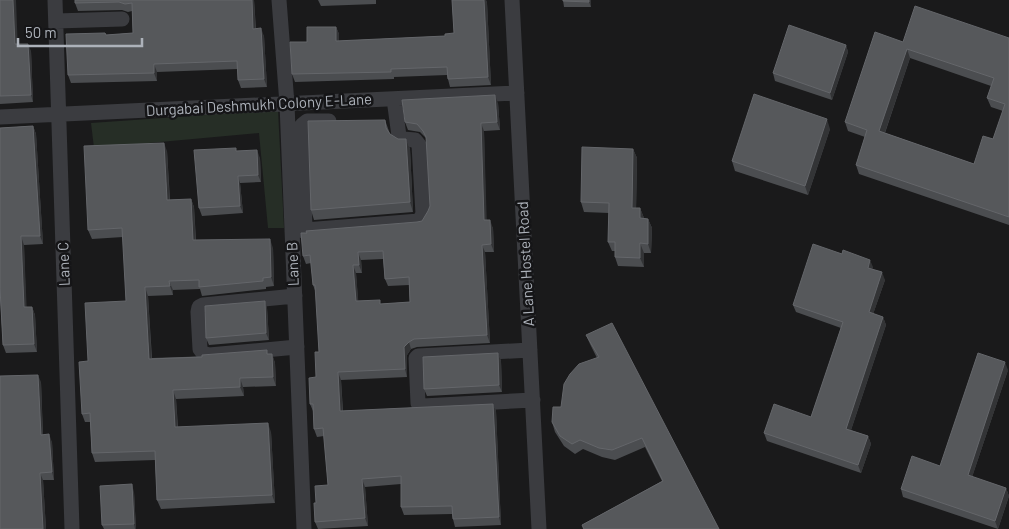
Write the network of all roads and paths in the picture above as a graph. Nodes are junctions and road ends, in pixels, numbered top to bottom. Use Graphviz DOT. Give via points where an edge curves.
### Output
graph roads {
  1 [pos="55,0"];
  2 [pos="279,0"];
  3 [pos="512,0"];
  4 [pos="122,19"];
  5 [pos="56,21"];
  6 [pos="517,93"];
  7 [pos="394,99"];
  8 [pos="287,104"];
  9 [pos="60,114"];
  10 [pos="0,117"];
  11 [pos="379,120"];
  12 [pos="397,120"];
  13 [pos="343,121"];
  14 [pos="299,230"];
  15 [pos="295,296"];
  16 [pos="297,347"];
  17 [pos="530,350"];
  18 [pos="533,400"];
  19 [pos="72,529"];
  20 [pos="304,529"];
  21 [pos="539,529"];
  1 -- 5 [label="street, Lane C"];
  2 -- 8 [label="street, Lane B"];
  3 -- 6 [label="street, A Lane Hostel Road"];
  4 -- 5 [label="street"];
  5 -- 9 [label="street, Lane C"];
  6 -- 7 [label="street, Durgabai Deshmukh Colony E-Lane"];
  6 -- 17 [label="street, A Lane Hostel Road"];
  7 -- 8 [label="street, Durgabai Deshmukh Colony E-Lane"];
  7 -- 12 [label="street"];
  8 -- 9 [label="street, Durgabai Deshmukh Colony E-Lane"];
  8 -- 14 [label="street, Lane B"];
  9 -- 10 [label="street, Durgabai Deshmukh Colony E-Lane"];
  9 -- 19 [label="street, Lane C"];
  11 -- 12 [label="street"];
  12 -- 14 [label="street" via="401,139 415,140 419,145 421,219"];
  13 -- 14 [label="street" via="307,121 302,125"];
  14 -- 15 [label="street, Lane B"];
  15 -- 16 [label="street, Lane B"];
  15 -- 16 [label="street" via="204,305 198,312 203,353"];
  16 -- 20 [label="street, Lane B"];
  17 -- 18 [label="street, A Lane Hostel Road"];
  17 -- 18 [label="street" via="418,356 418,403 423,406"];
  18 -- 21 [label="street, A Lane Hostel Road"];
}
